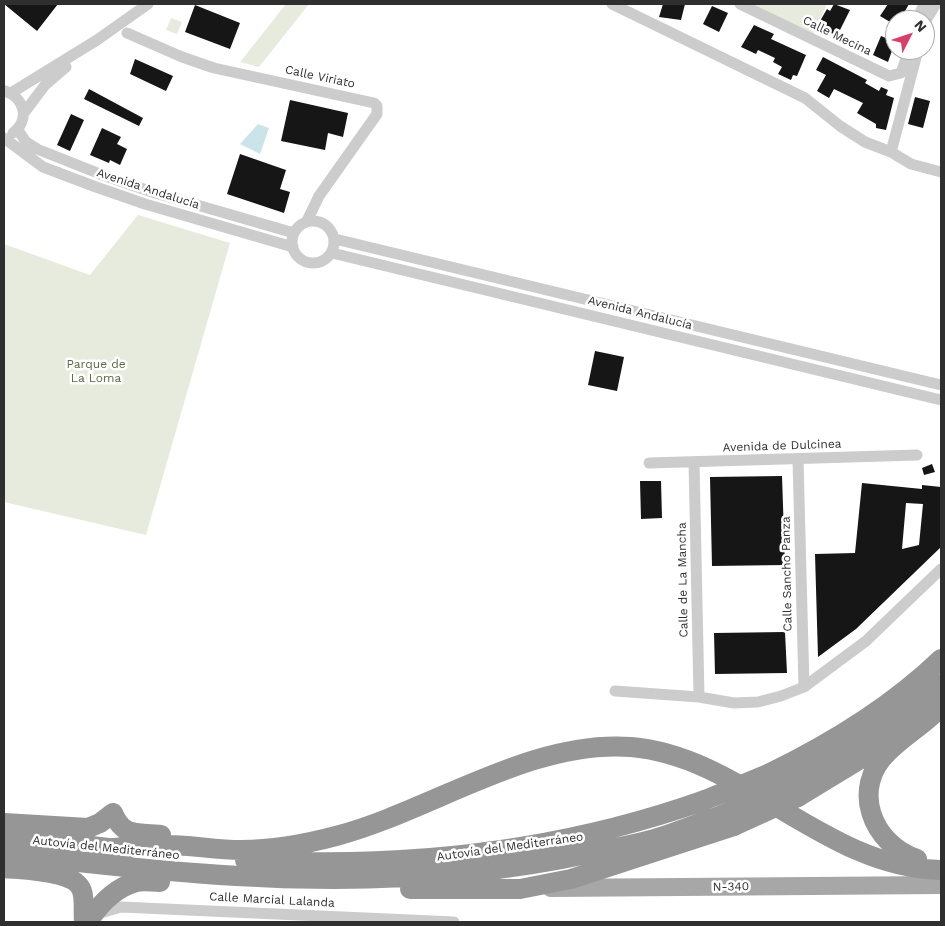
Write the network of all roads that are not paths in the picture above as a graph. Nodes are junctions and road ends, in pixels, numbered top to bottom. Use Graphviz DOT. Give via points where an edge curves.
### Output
graph roads {
  1 [pos="148,4"];
  2 [pos="612,4"];
  3 [pos="740,4"];
  4 [pos="127,33"];
  5 [pos="97,40"];
  6 [pos="906,60"];
  7 [pos="915,60"];
  8 [pos="7,92"];
  9 [pos="24,112"];
  10 [pos="18,130"];
  11 [pos="4,137"];
  12 [pos="891,152"];
  13 [pos="941,172"];
  14 [pos="307,221"];
  15 [pos="294,233"];
  16 [pos="335,239"];
  17 [pos="293,246"];
  18 [pos="332,252"];
  19 [pos="941,385"];
  20 [pos="941,400"];
  21 [pos="917,455"];
  22 [pos="798,460"];
  23 [pos="694,462"];
  24 [pos="649,463"];
  25 [pos="941,569"];
  26 [pos="941,659"];
  27 [pos="941,684"];
  28 [pos="804,687"];
  29 [pos="615,691"];
  30 [pos="699,697"];
  31 [pos="941,703"];
  32 [pos="941,708"];
  33 [pos="792,792"];
  34 [pos="728,820"];
  35 [pos="4,823"];
  36 [pos="4,836"];
  37 [pos="292,845"];
  38 [pos="114,848"];
  39 [pos="4,853"];
  40 [pos="941,864"];
  41 [pos="4,868"];
  42 [pos="941,870"];
  43 [pos="212,875"];
  44 [pos="247,877"];
  45 [pos="941,885"];
  46 [pos="520,889"];
  47 [pos="312,919"];
  48 [pos="379,920"];
  49 [pos="88,921"];
  50 [pos="454,922"];
  1 -- 5 [label="street"];
  2 -- 12 [label="street" via="804,98 840,126"];
  3 -- 6 [label="street, Calle Mecina" via="889,76 901,73"];
  4 -- 14 [label="street, Calle Viriato" via="214,68 377,106 377,114 320,196"];
  5 -- 8 [label="street"];
  5 -- 9 [label="street" via="45,86"];
  7 -- 12 [label="street"];
  8 -- 9 [label="street" via="19,100"];
  9 -- 10 [label="street"];
  10 -- 11 [label="street"];
  10 -- 15 [label="street, Avenida Andalucía" via="26,142 37,149 100,174"];
  11 -- 17 [label="street, Avenida Andalucía" via="43,167 96,187"];
  12 -- 13 [label="street" via="911,164"];
  14 -- 15 [label="street"];
  14 -- 16 [label="street" via="321,222"];
  15 -- 17 [label="street"];
  16 -- 18 [label="street"];
  16 -- 19 [label="street, Avenida Andalucía"];
  17 -- 18 [label="street" via="297,256 309,263 322,262"];
  18 -- 20 [label="street, Avenida Andalucía"];
  21 -- 22 [label="street, Avenida de Dulcinea"];
  22 -- 23 [label="street, Avenida de Dulcinea"];
  22 -- 28 [label="street, Calle Sancho Panza"];
  23 -- 24 [label="street, Avenida de Dulcinea"];
  23 -- 30 [label="street, Calle de La Mancha"];
  25 -- 28 [label="street" via="866,641"];
  26 -- 38 [label="highway, Autovía del Mediterráneo, bridge" via="876,711 814,751 768,774 666,814 580,838 466,856 380,862 271,861"];
  27 -- 33 [label="highway, Autovía del Mediterráneo" via="884,730"];
  28 -- 30 [label="street" via="758,702 734,703"];
  29 -- 30 [label="street"];
  31 -- 33 [label="highway" via="873,753"];
  32 -- 40 [label="highway" via="886,753 872,776 868,803 876,828 895,849 916,859"];
  33 -- 34 [label="highway, Autovía del Mediterráneo, bridge"];
  34 -- 44 [label="highway, Autovía del Mediterráneo" via="538,864 387,879"];
  34 -- 46 [label="highway" via="571,879"];
  35 -- 37 [label="highway" via="88,828 113,813 119,826 126,831"];
  36 -- 38 [label="highway, Autovía del Mediterráneo"];
  37 -- 38 [label="highway" via="242,850 155,844"];
  37 -- 42 [label="highway" via="337,836 546,756 591,747 632,747 666,754 710,770 865,854 908,866"];
  39 -- 43 [label="highway, Autovía del Mediterráneo"];
  41 -- 49 [label="highway" via="76,880 82,891"];
  43 -- 44 [label="highway, Autovía del Mediterráneo"];
  43 -- 49 [label="highway" via="189,882 136,882 103,901"];
  44 -- 46 [label="highway" via="304,888"];
  45 -- 46 [label="main road, N-340"];
  47 -- 48 [label="street, Calle Marcial Lalanda"];
  47 -- 49 [label="street, Calle Marcial Lalanda" via="121,907 106,910"];
  48 -- 50 [label="street, Calle Marcial Lalanda"];
}
